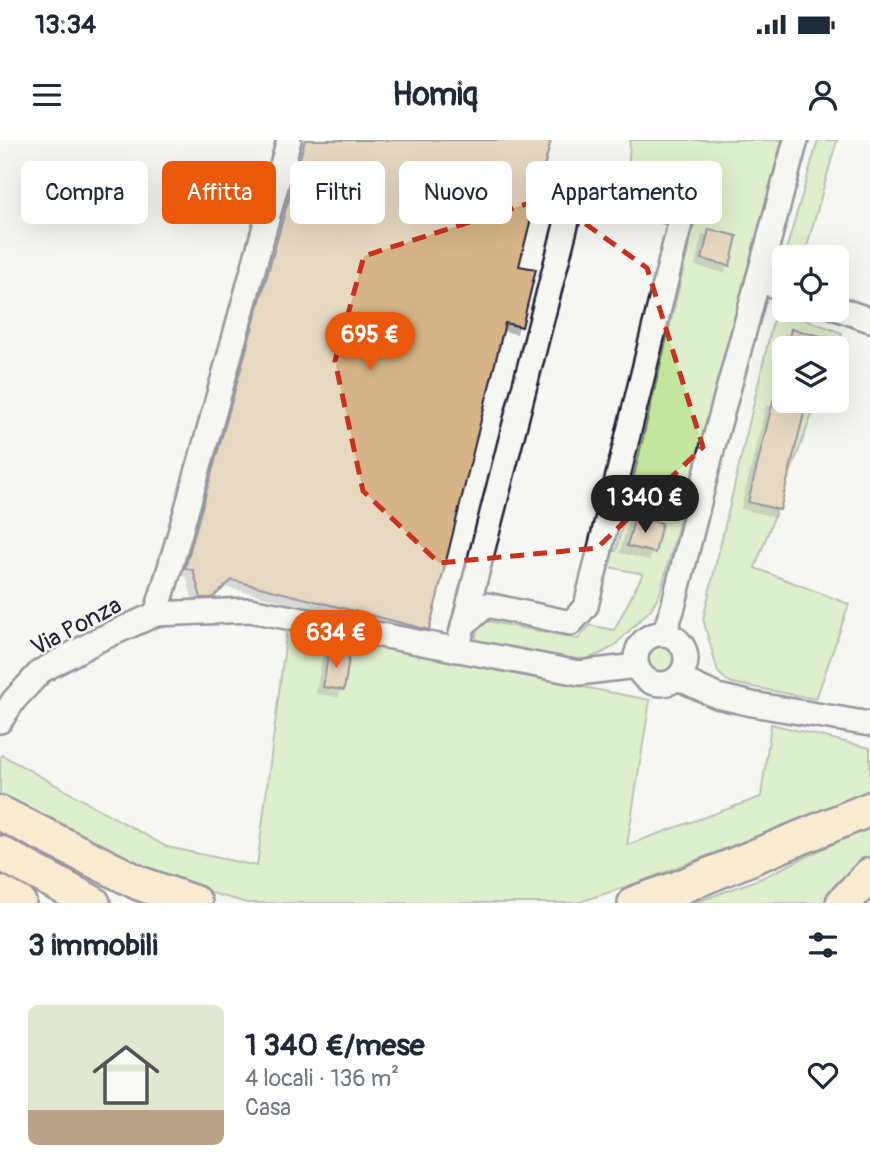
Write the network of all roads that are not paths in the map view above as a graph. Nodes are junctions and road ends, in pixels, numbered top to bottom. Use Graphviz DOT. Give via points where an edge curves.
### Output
graph roads {
  1 [pos="289,140"];
  2 [pos="796,140"];
  3 [pos="758,280"];
  4 [pos="772,285"];
  5 [pos="849,313"];
  6 [pos="870,320"];
  7 [pos="478,567"];
  8 [pos="487,605"];
  9 [pos="156,614"];
  10 [pos="463,625"];
  11 [pos="664,634"];
  12 [pos="457,650"];
  13 [pos="636,666"];
  14 [pos="678,678"];
  15 [pos="0,721"];
  16 [pos="870,724"];
  17 [pos="870,809"];
  18 [pos="0,813"];
  19 [pos="0,853"];
  20 [pos="870,875"];
  21 [pos="0,893"];
  22 [pos="19,903"];
  23 [pos="93,903"];
  24 [pos="195,903"];
  25 [pos="635,903"];
  26 [pos="843,903"];
  1 -- 9 [label="lane"];
  2 -- 3 [label="lane"];
  3 -- 4 [label="lane"];
  3 -- 11 [label="lane"];
  5 -- 6 [label="lane"];
  7 -- 8 [label="lane"];
  7 -- 8 [label="lane" via="576,186 682,215 586,606 571,623"];
  7 -- 10 [label="lane"];
  8 -- 10 [label="lane"];
  9 -- 12 [label="lane" via="250,610"];
  9 -- 15 [label="lane, Via Ponza" via="41,671"];
  10 -- 12 [label="lane"];
  11 -- 13 [label="lane" via="641,643"];
  11 -- 14 [label="lane" via="678,641 686,656"];
  12 -- 13 [label="lane" via="579,673"];
  13 -- 14 [label="lane" via="653,684"];
  14 -- 16 [label="lane" via="717,696"];
  17 -- 25 [label="highway"];
  18 -- 24 [label="highway" via="139,883"];
  19 -- 23 [label="highway"];
  20 -- 26 [label="highway"];
  21 -- 22 [label="highway"];
}
